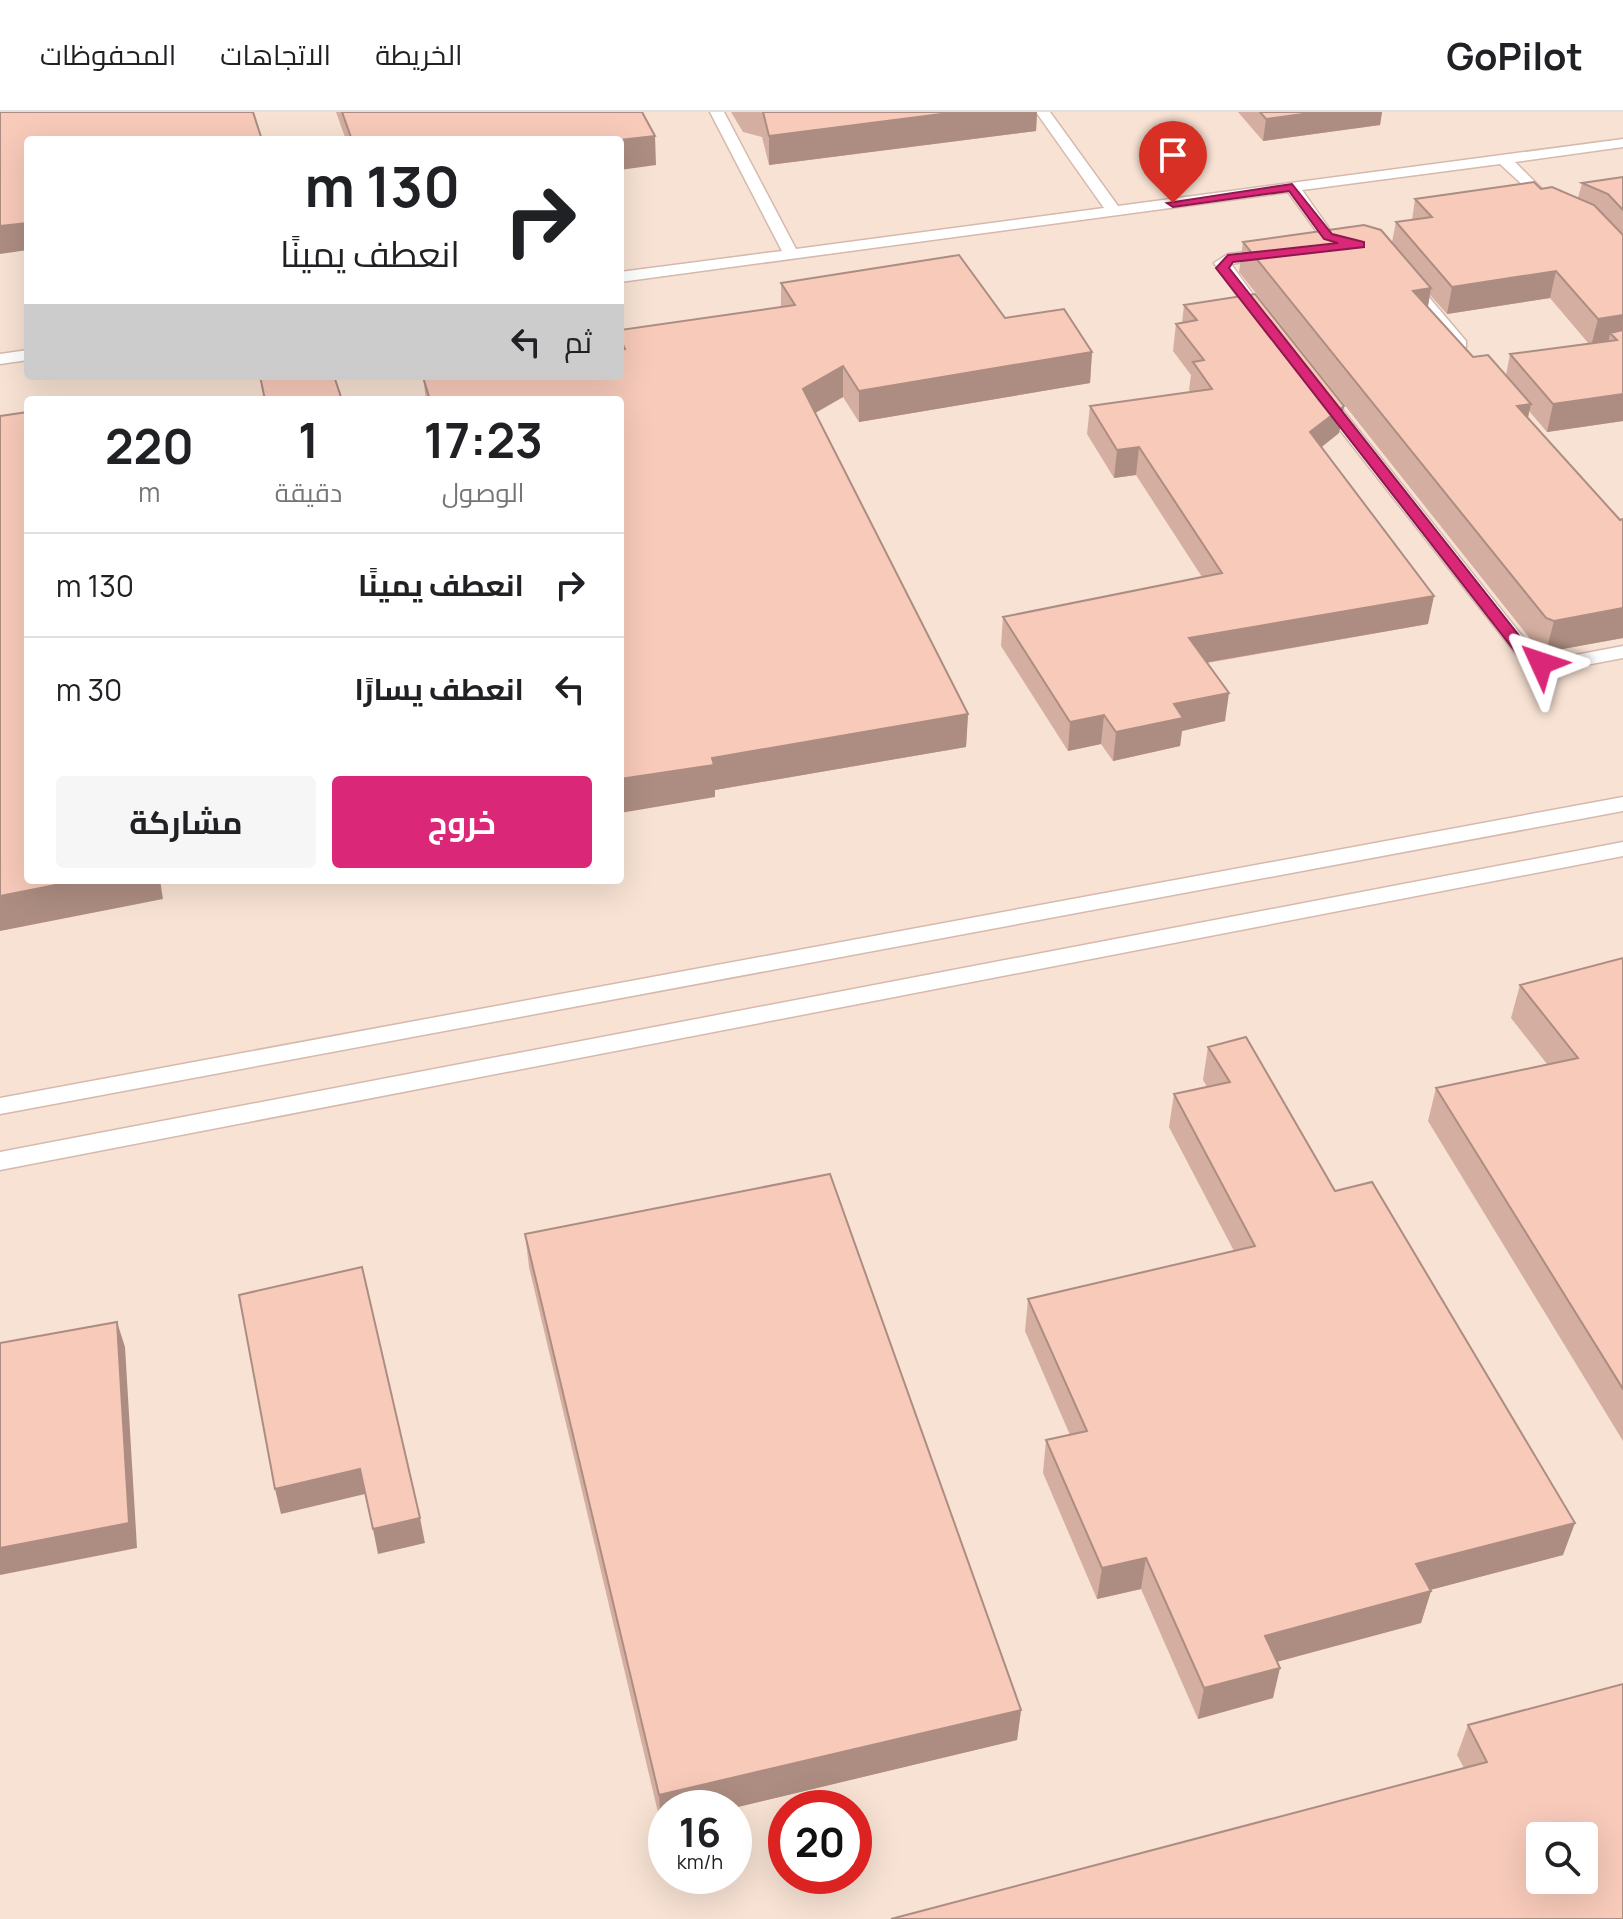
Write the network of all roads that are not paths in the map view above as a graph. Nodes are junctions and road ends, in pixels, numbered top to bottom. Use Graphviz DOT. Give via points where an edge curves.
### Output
graph roads {
  1 [pos="717,112"];
  2 [pos="1043,112"];
  3 [pos="1623,143"];
  4 [pos="1504,159"];
  5 [pos="1292,187"];
  6 [pos="1114,211"];
  7 [pos="1561,211"];
  8 [pos="1315,249"];
  9 [pos="1286,252"];
  10 [pos="791,254"];
  11 [pos="624,276"];
  12 [pos="1403,277"];
  13 [pos="1271,331"];
  14 [pos="24,356"];
  15 [pos="0,359"];
  16 [pos="1473,360"];
  17 [pos="1311,381"];
  18 [pos="1623,652"];
  19 [pos="1623,804"];
  20 [pos="1623,849"];
  21 [pos="0,1106"];
  22 [pos="0,1161"];
  1 -- 10 [label="lane"];
  2 -- 6 [label="lane"];
  3 -- 4 [label="lane"];
  4 -- 5 [label="lane"];
  4 -- 7 [label="lane"];
  5 -- 6 [label="lane"];
  5 -- 8 [label="lane" via="1328,237 1359,244"];
  6 -- 10 [label="lane"];
  9 -- 13 [label="lane" via="1222,263"];
  10 -- 11 [label="lane"];
  12 -- 16 [label="lane"];
  14 -- 15 [label="lane"];
  17 -- 18 [label="lane" via="1527,655 1554,665"];
  19 -- 21 [label="lane"];
  20 -- 22 [label="lane"];
}
